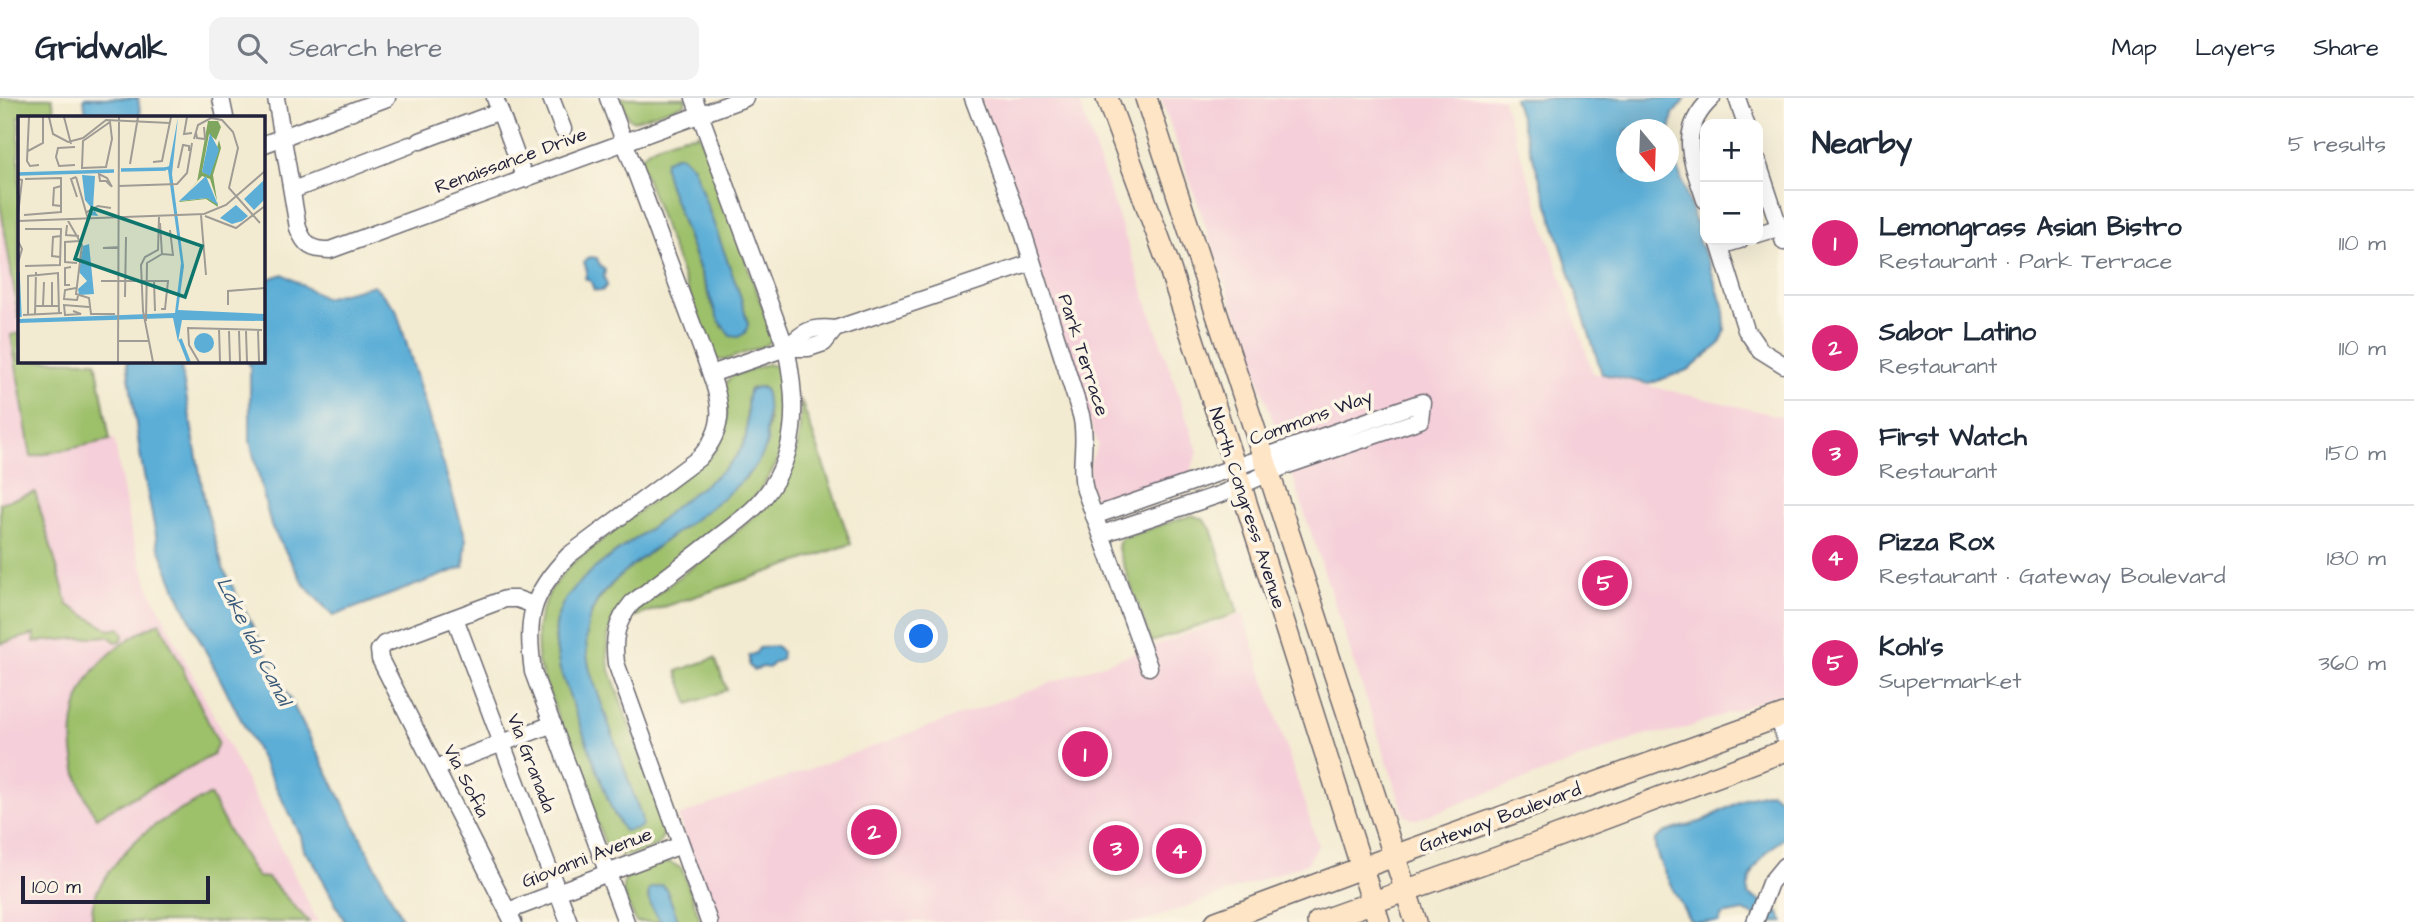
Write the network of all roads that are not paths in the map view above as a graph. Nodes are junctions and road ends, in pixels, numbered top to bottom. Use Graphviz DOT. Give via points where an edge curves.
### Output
graph roads {
  1 [pos="221,98"];
  2 [pos="276,98"];
  3 [pos="387,98"];
  4 [pos="551,98"];
  5 [pos="608,98"];
  6 [pos="694,98"];
  7 [pos="745,98"];
  8 [pos="973,98"];
  9 [pos="1107,98"];
  10 [pos="1146,98"];
  11 [pos="1712,98"];
  12 [pos="1737,98"];
  13 [pos="497,104"];
  14 [pos="700,114"];
  15 [pos="225,116"];
  16 [pos="1744,119"];
  17 [pos="563,130"];
  18 [pos="284,137"];
  19 [pos="624,141"];
  20 [pos="264,144"];
  21 [pos="1763,173"];
  22 [pos="525,178"];
  23 [pos="1700,184"];
  24 [pos="293,190"];
  25 [pos="1778,203"];
  26 [pos="1782,232"];
  27 [pos="1763,234"];
  28 [pos="1720,245"];
  29 [pos="1031,263"];
  30 [pos="786,348"];
  31 [pos="1784,365"];
  32 [pos="711,374"];
  33 [pos="1268,464"];
  34 [pos="1238,477"];
  35 [pos="1094,516"];
  36 [pos="1102,534"];
  37 [pos="534,605"];
  38 [pos="455,618"];
  39 [pos="1149,667"];
  40 [pos="1782,723"];
  41 [pos="553,724"];
  42 [pos="502,744"];
  43 [pos="1784,751"];
  44 [pos="436,768"];
  45 [pos="681,845"];
  46 [pos="1395,855"];
  47 [pos="1784,866"];
  48 [pos="1361,867"];
  49 [pos="607,872"];
  50 [pos="1407,891"];
  51 [pos="557,892"];
  52 [pos="1375,912"];
  53 [pos="511,916"];
  54 [pos="569,922"];
  55 [pos="626,922"];
  56 [pos="709,922"];
  57 [pos="1216,922"];
  58 [pos="1318,922"];
  59 [pos="1416,922"];
  60 [pos="1755,922"];
  1 -- 15 [label="street"];
  2 -- 18 [label="street"];
  3 -- 18 [label="street"];
  4 -- 17 [label="street"];
  5 -- 19 [label="street"];
  6 -- 14 [label="street"];
  7 -- 14 [label="street, Renaissance Drive"];
  8 -- 29 [label="street, Park Terrace"];
  9 -- 34 [label="main road, North Congress Avenue" via="1168,263"];
  10 -- 33 [label="main road, North Congress Avenue"];
  11 -- 23 [label="street" via="1696,116 1689,136"];
  12 -- 16 [label="street"];
  13 -- 22 [label="street"];
  13 -- 24 [label="street" via="415,143"];
  14 -- 19 [label="street, Renaissance Drive"];
  14 -- 30 [label="street"];
  18 -- 20 [label="street"];
  18 -- 24 [label="street"];
  19 -- 22 [label="street, Renaissance Drive"];
  19 -- 32 [label="street"];
  21 -- 25 [label="street"];
  22 -- 24 [label="street, Renaissance Drive" via="330,250 314,250 304,243"];
  25 -- 26 [label="street"];
  26 -- 27 [label="street"];
  28 -- 31 [label="street" via="1746,330 1760,350"];
  29 -- 30 [label="street" via="835,329 824,343"];
  29 -- 35 [label="street, Park Terrace" via="1084,428 1082,477"];
  30 -- 32 [label="street"];
  30 -- 45 [label="street" via="794,416 789,452 778,479 750,513 632,603 615,633 616,663"];
  32 -- 37 [label="street" via="720,420 706,450 569,555 551,573"];
  33 -- 33 [label="street, Commons Way" via="1420,420 1422,402"];
  33 -- 34 [label="street, Commons Way"];
  33 -- 46 [label="main road, North Congress Avenue"];
  34 -- 35 [label="street, Commons Way"];
  34 -- 36 [label="street, Commons Way"];
  34 -- 48 [label="main road, North Congress Avenue"];
  35 -- 36 [label="street, Park Terrace"];
  36 -- 39 [label="street, Park Terrace"];
  37 -- 38 [label="street" via="505,599"];
  37 -- 41 [label="street" via="528,635 533,672"];
  38 -- 42 [label="street, Via Granada"];
  38 -- 44 [label="street, Via Sofia" via="384,644 379,650"];
  40 -- 46 [label="main road, Gateway Boulevard"];
  41 -- 42 [label="street"];
  41 -- 49 [label="street"];
  42 -- 44 [label="street"];
  42 -- 51 [label="street, Via Granada"];
  43 -- 50 [label="main road, Gateway Boulevard"];
  44 -- 53 [label="street, Via Sofia"];
  45 -- 49 [label="street, Giovanni Avenue"];
  45 -- 56 [label="street"];
  46 -- 48 [label="main road, Gateway Boulevard"];
  46 -- 50 [label="main road, North Congress Avenue"];
  47 -- 60 [label="street" via="1769,883"];
  48 -- 52 [label="main road, North Congress Avenue"];
  48 -- 57 [label="main road, Gateway Boulevard"];
  49 -- 51 [label="street, Giovanni Avenue"];
  49 -- 55 [label="street"];
  50 -- 52 [label="main road, Gateway Boulevard"];
  50 -- 59 [label="main road, North Congress Avenue"];
  51 -- 53 [label="street, Giovanni Avenue"];
  51 -- 54 [label="street, Via Granada"];
  52 -- 58 [label="main road, Gateway Boulevard"];
}
